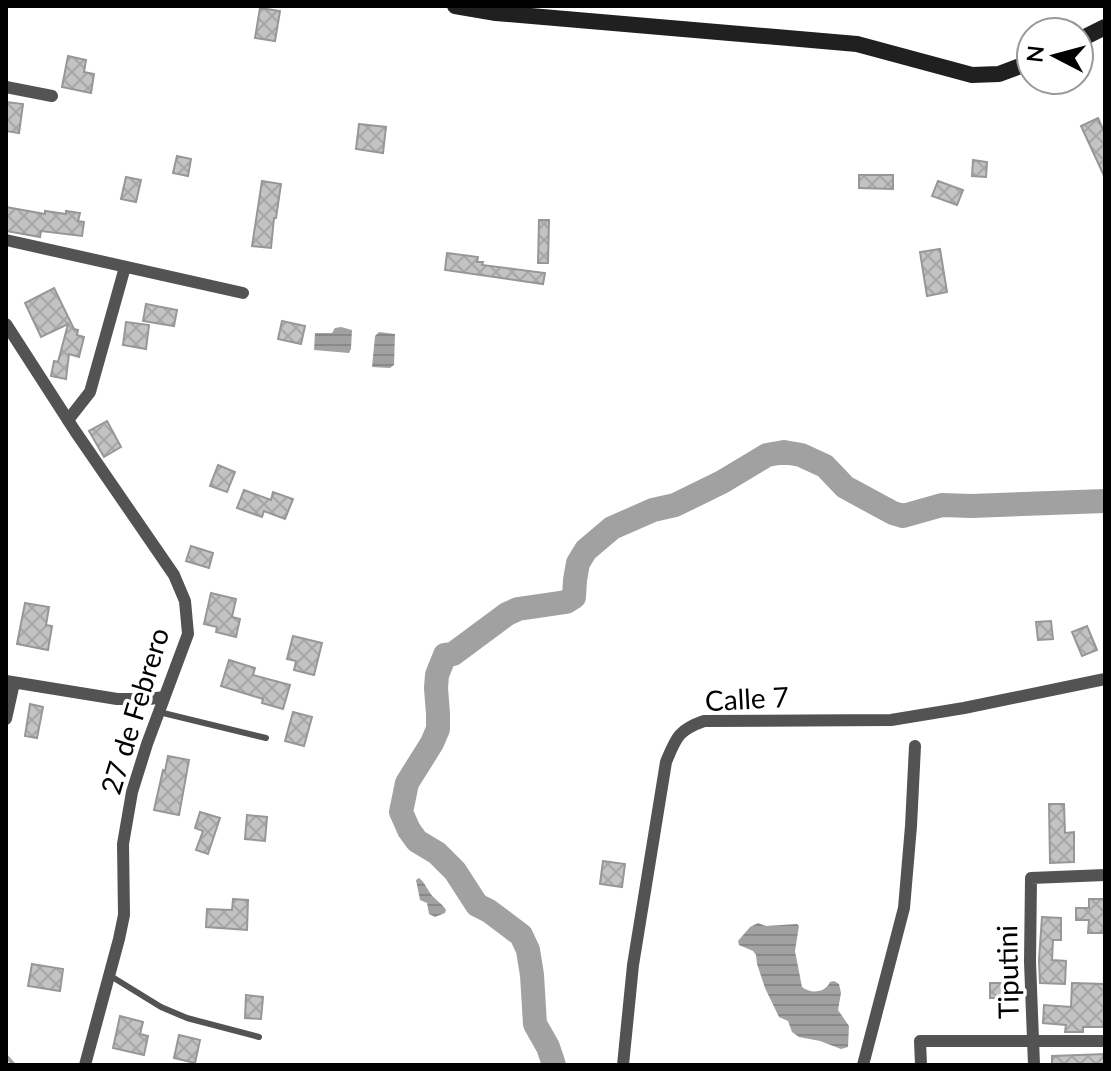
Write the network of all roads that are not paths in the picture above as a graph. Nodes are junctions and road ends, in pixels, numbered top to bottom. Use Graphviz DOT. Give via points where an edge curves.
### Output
graph roads {
  1 [pos="455,6"];
  2 [pos="1015,68"];
  3 [pos="6,87"];
  4 [pos="52,96"];
  5 [pos="6,240"];
  6 [pos="125,267"];
  7 [pos="243,293"];
  8 [pos="6,324"];
  9 [pos="68,420"];
  10 [pos="1105,679"];
  11 [pos="10,682"];
  12 [pos="164,697"];
  13 [pos="159,712"];
  14 [pos="6,719"];
  15 [pos="266,738"];
  16 [pos="915,746"];
  17 [pos="1105,875"];
  18 [pos="109,975"];
  19 [pos="259,1037"];
  20 [pos="1105,1041"];
  21 [pos="1033,1042"];
  22 [pos="85,1065"];
  23 [pos="623,1065"];
  24 [pos="863,1065"];
  25 [pos="921,1065"];
  26 [pos="1034,1065"];
  1 -- 2 [label="street" via="857,44 972,75"];
  3 -- 4 [label="street"];
  5 -- 6 [label="street"];
  6 -- 7 [label="street"];
  6 -- 9 [label="street" via="90,392"];
  8 -- 9 [label="street, 27 de Febrero"];
  9 -- 12 [label="street, 27 de Febrero" via="174,575 185,601 188,634"];
  10 -- 23 [label="street, Calle 7" via="891,720 704,721 686,728 666,762 633,965"];
  11 -- 12 [label="street" via="117,699"];
  11 -- 14 [label="street"];
  12 -- 13 [label="street, 27 de Febrero"];
  13 -- 15 [label="lane"];
  13 -- 18 [label="street, 27 de Febrero" via="132,792 123,844 124,915"];
  16 -- 24 [label="street" via="904,908"];
  17 -- 21 [label="street, Tiputini" via="1031,878"];
  18 -- 19 [label="lane" via="187,1018"];
  18 -- 22 [label="street, 27 de Febrero"];
  20 -- 21 [label="street"];
  21 -- 25 [label="street" via="920,1041"];
  21 -- 26 [label="street, Tiputini"];
}
